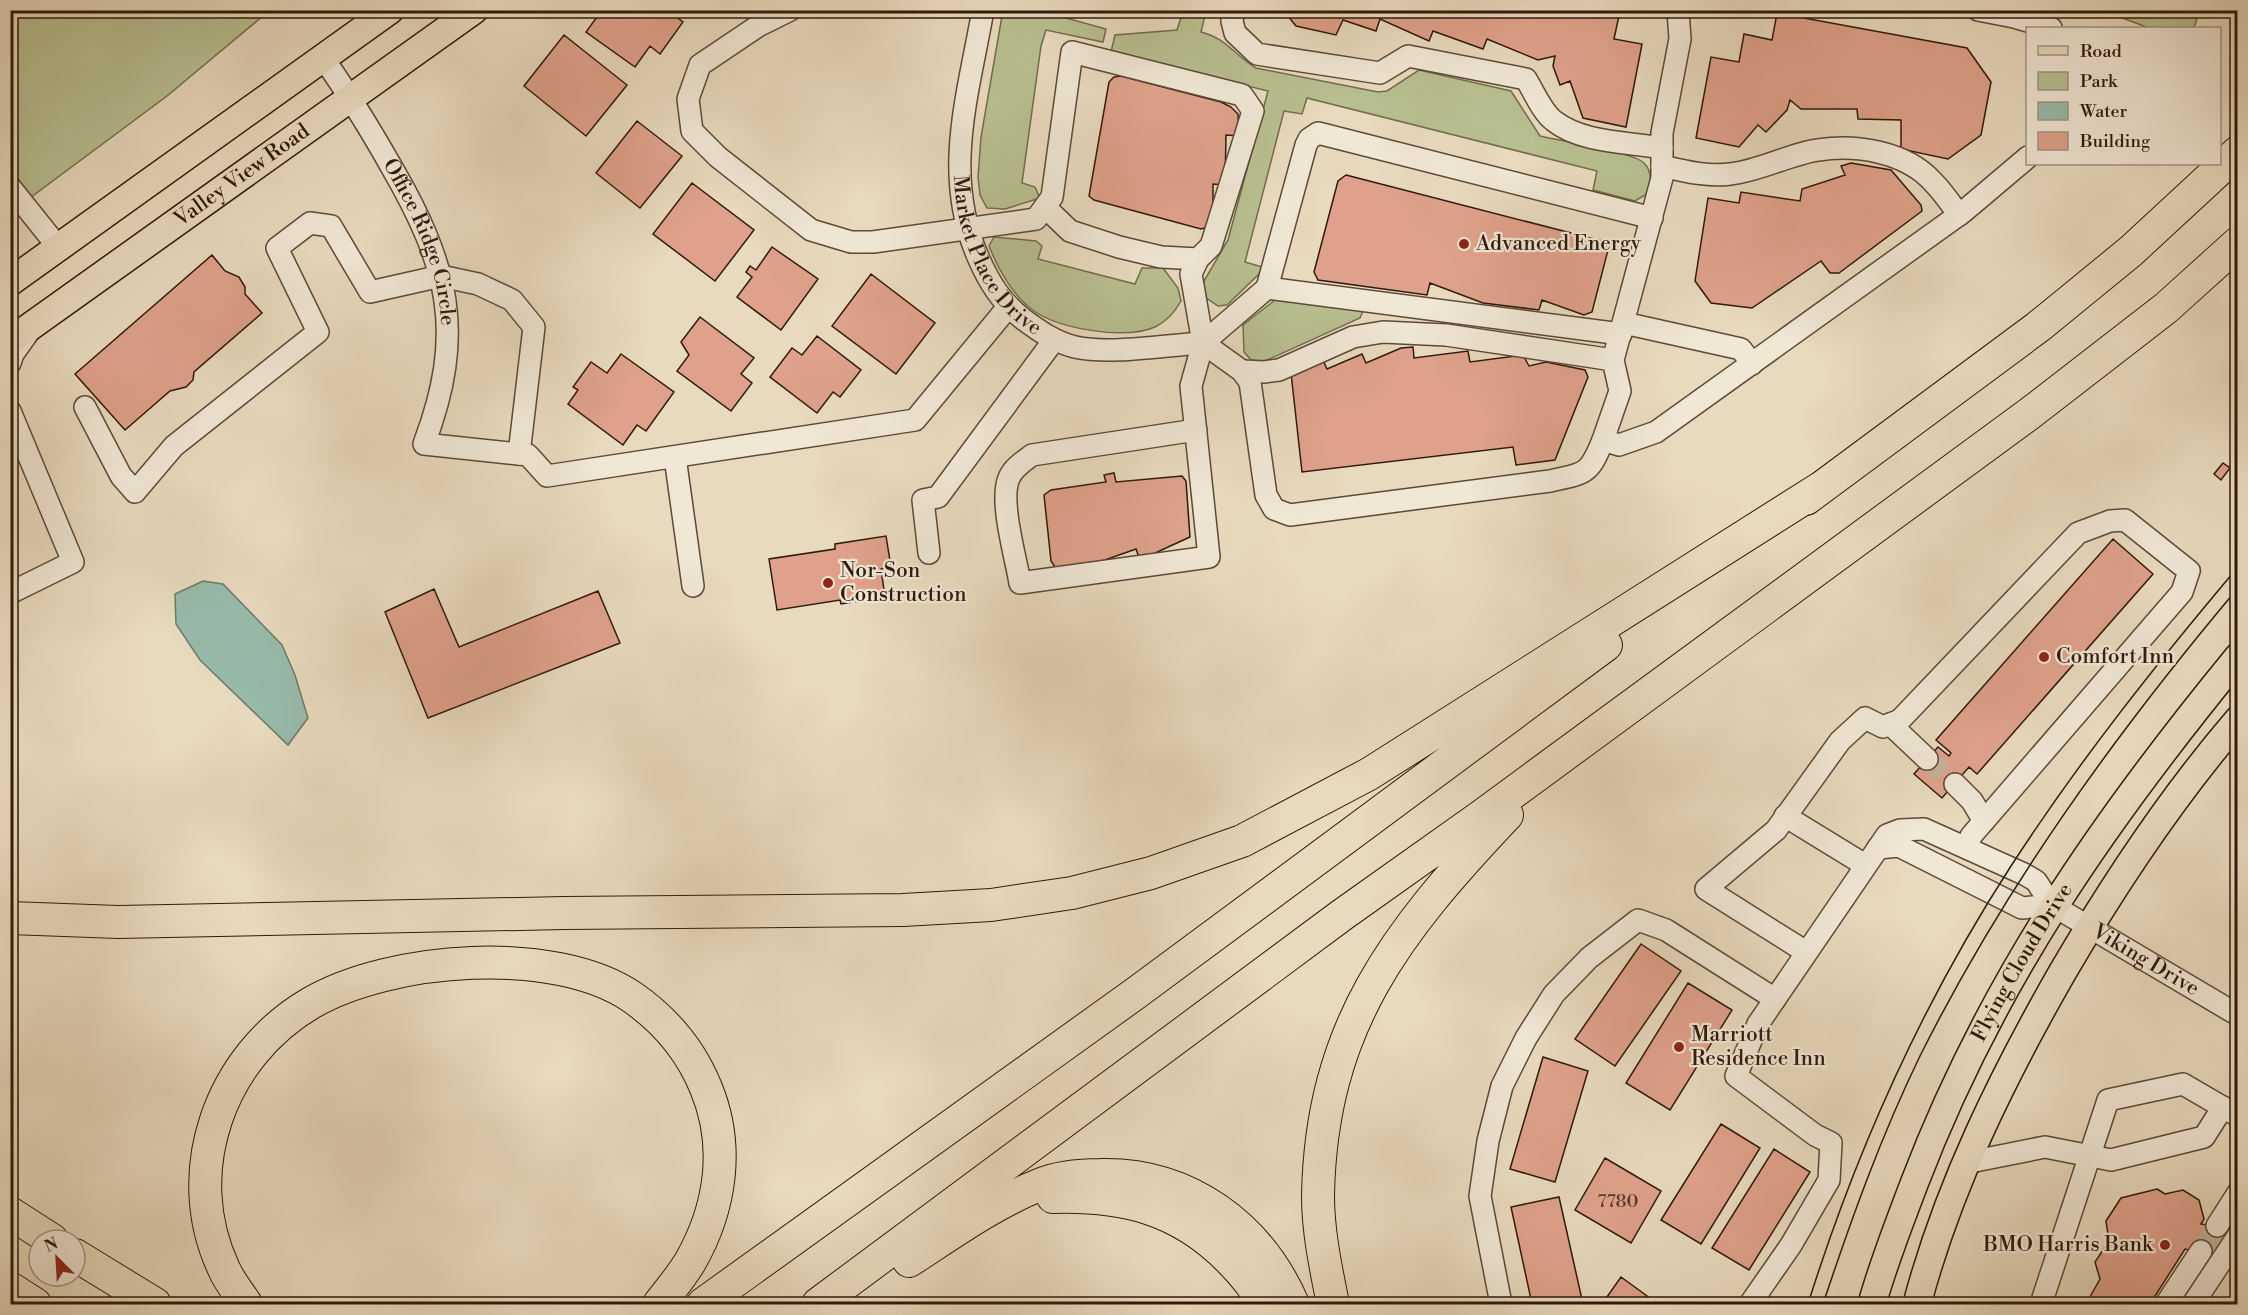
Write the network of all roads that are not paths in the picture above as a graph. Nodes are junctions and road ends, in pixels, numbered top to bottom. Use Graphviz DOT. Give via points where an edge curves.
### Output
graph roads {
  1 [pos="390,10"];
  2 [pos="474,10"];
  3 [pos="790,10"];
  4 [pos="983,10"];
  5 [pos="1234,10"];
  6 [pos="1678,10"];
  7 [pos="1978,10"];
  8 [pos="2048,27"];
  9 [pos="323,58"];
  10 [pos="351,98"];
  11 [pos="2238,152"];
  12 [pos="1662,157"];
  13 [pos="2026,159"];
  14 [pos="10,187"];
  15 [pos="1046,207"];
  16 [pos="1959,215"];
  17 [pos="1652,218"];
  18 [pos="966,229"];
  19 [pos="2238,243"];
  20 [pos="58,247"];
  21 [pos="1198,259"];
  22 [pos="441,276"];
  23 [pos="10,282"];
  24 [pos="1267,288"];
  25 [pos="1008,307"];
  26 [pos="1623,329"];
  27 [pos="21,334"];
  28 [pos="1054,340"];
  29 [pos="1203,343"];
  30 [pos="1613,360"];
  31 [pos="10,363"];
  32 [pos="1752,364"];
  33 [pos="1242,370"];
  34 [pos="85,407"];
  35 [pos="10,411"];
  36 [pos="1196,430"];
  37 [pos="1603,440"];
  38 [pos="519,454"];
  39 [pos="675,457"];
  40 [pos="1822,487"];
  41 [pos="929,553"];
  42 [pos="693,586"];
  43 [pos="10,593"];
  44 [pos="2238,657"];
  45 [pos="1661,684"];
  46 [pos="2238,720"];
  47 [pos="1890,724"];
  48 [pos="1927,759"];
  49 [pos="1955,784"];
  50 [pos="1785,816"];
  51 [pos="1984,821"];
  52 [pos="1878,848"];
  53 [pos="1967,848"];
  54 [pos="1865,865"];
  55 [pos="2052,905"];
  56 [pos="10,918"];
  57 [pos="2089,926"];
  58 [pos="1806,952"];
  59 [pos="1775,999"];
  60 [pos="2238,1014"];
  61 [pos="2230,1111"];
  62 [pos="2088,1155"];
  63 [pos="1965,1163"];
  64 [pos="2238,1193"];
  65 [pos="984,1212"];
  66 [pos="10,1213"];
  67 [pos="2217,1226"];
  68 [pos="33,1228"];
  69 [pos="2238,1236"];
  70 [pos="2201,1251"];
  71 [pos="87,1262"];
  72 [pos="10,1288"];
  73 [pos="36,1305"];
  74 [pos="155,1305"];
  75 [pos="246,1305"];
  76 [pos="659,1305"];
  77 [pos="703,1305"];
  78 [pos="818,1305"];
  79 [pos="841,1305"];
  80 [pos="1263,1305"];
  81 [pos="1293,1305"];
  82 [pos="1333,1305"];
  83 [pos="1501,1305"];
  84 [pos="1750,1305"];
  85 [pos="1872,1305"];
  86 [pos="1917,1305"];
  87 [pos="2041,1305"];
  88 [pos="2166,1305"];
  89 [pos="2193,1305"];
  1 -- 9 [label="main road"];
  2 -- 10 [label="main road, Valley View Road"];
  3 -- 18 [label="street" via="700,64 688,99 692,131 718,157 811,230 851,242 873,242"];
  4 -- 18 [label="street, Market Place Drive" via="961,135 959,183"];
  5 -- 12 [label="street" via="1235,33 1257,54 1380,73 1408,56 1526,79 1552,120 1568,130"];
  6 -- 12 [label="street" via="1680,39 1665,116"];
  7 -- 8 [label="street"];
  9 -- 10 [label="street, Office Ridge Circle"];
  9 -- 20 [label="main road"];
  10 -- 22 [label="street, Office Ridge Circle" via="418,212"];
  10 -- 27 [label="main road, Valley View Road"];
  11 -- 40 [label="highway" via="2132,251 2038,327"];
  12 -- 16 [label="street" via="1694,174 1731,174 1818,150 1866,149 1887,154 1922,172"];
  12 -- 17 [label="street" via="1662,178"];
  13 -- 16 [label="street"];
  14 -- 20 [label="street"];
  15 -- 18 [label="street" via="1036,219"];
  15 -- 21 [label="street" via="1070,231 1151,254"];
  15 -- 21 [label="street" via="1052,197 1072,52 1242,95 1253,111 1211,246"];
  16 -- 32 [label="street"];
  17 -- 24 [label="street" via="1318,133 1306,145"];
  17 -- 26 [label="street"];
  18 -- 25 [label="street, Market Place Drive" via="988,280"];
  19 -- 45 [label="highway" via="2103,358"];
  20 -- 23 [label="main road"];
  21 -- 29 [label="street" via="1191,274"];
  22 -- 34 [label="street" via="370,292 331,226 310,224 277,248 318,332 174,446 135,492 121,476"];
  22 -- 38 [label="street" via="478,284 512,300 534,327"];
  22 -- 38 [label="street, Office Ridge Circle" via="447,315 447,355 439,402 424,444"];
  24 -- 26 [label="street"];
  24 -- 29 [label="street"];
  25 -- 28 [label="street, Market Place Drive"];
  25 -- 39 [label="street" via="915,420"];
  26 -- 30 [label="street"];
  26 -- 32 [label="street" via="1741,349"];
  27 -- 31 [label="street"];
  28 -- 29 [label="street, Market Place Drive" via="1076,347 1109,349"];
  28 -- 41 [label="street" via="938,497 923,500"];
  29 -- 33 [label="street"];
  29 -- 36 [label="street" via="1191,386"];
  30 -- 33 [label="street" via="1446,335 1383,332 1353,337 1279,370"];
  30 -- 37 [label="street" via="1620,391"];
  32 -- 37 [label="street" via="1656,432 1619,446"];
  33 -- 37 [label="street" via="1250,382 1266,495 1274,509 1290,515 1578,475 1592,466"];
  35 -- 43 [label="street" via="73,562"];
  36 -- 36 [label="street" via="1209,557 1020,584 1005,493 1009,477 1018,466 1032,455"];
  38 -- 39 [label="street" via="528,455 547,476"];
  39 -- 42 [label="street"];
  40 -- 56 [label="highway" via="1369,774 1242,841 1150,873 1072,893 991,905 903,910 118,922"];
  40 -- 77 [label="highway" via="1136,993"];
  44 -- 55 [label="main road, Flying Cloud Drive" via="2119,808"];
  45 -- 78 [label="highway" via="1342,915"];
  45 -- 82 [label="highway" via="1512,810 1448,877 1406,929 1373,980 1349,1032 1331,1087 1322,1140 1318,1198"];
  46 -- 57 [label="main road, Flying Cloud Drive" via="2152,831"];
  47 -- 48 [label="street"];
  47 -- 50 [label="street" via="1883,727 1865,718 1840,741"];
  47 -- 51 [label="street" via="1900,720 2078,533 2109,521 2125,520 2189,571 2182,592"];
  49 -- 51 [label="street"];
  50 -- 54 [label="street"];
  50 -- 58 [label="street" via="1776,830 1706,889"];
  51 -- 53 [label="street" via="1971,836"];
  52 -- 53 [label="street" via="1887,835 1924,828"];
  52 -- 54 [label="street"];
  52 -- 55 [label="street" via="1899,846 2022,908"];
  53 -- 55 [label="street" via="2036,880"];
  54 -- 58 [label="street"];
  55 -- 57 [label="street, Viking Drive"];
  55 -- 85 [label="main road, Flying Cloud Drive" via="2001,992 1929,1145"];
  57 -- 60 [label="street, Viking Drive"];
  57 -- 63 [label="main road, Flying Cloud Drive" via="2002,1082"];
  58 -- 59 [label="street"];
  59 -- 83 [label="street" via="1666,930 1638,920 1589,958 1554,994 1502,1086 1488,1141 1480,1196"];
  59 -- 84 [label="street" via="1758,1024 1736,1076 1815,1136 1831,1143 1829,1180"];
  61 -- 62 [label="street" via="2204,1137 2111,1160"];
  61 -- 62 [label="street" via="2183,1084 2108,1100"];
  62 -- 63 [label="street" via="2045,1147"];
  62 -- 87 [label="street"];
  63 -- 86 [label="main road, Flying Cloud Drive" via="1933,1245"];
  64 -- 67 [label="street"];
  65 -- 79 [label="highway"];
  65 -- 80 [label="highway" via="1046,1197 1088,1196 1156,1210 1191,1227 1216,1246 1237,1267"];
  65 -- 81 [label="highway" via="1040,1184 1079,1175 1119,1174 1175,1187 1213,1206 1237,1225 1283,1281"];
  66 -- 68 [label="highway"];
  69 -- 89 [label="street"];
  70 -- 88 [label="street"];
  71 -- 74 [label="highway"];
  72 -- 73 [label="highway"];
  75 -- 76 [label="highway" via="224,1269 211,1232 206,1190 206,1151 219,1106 239,1068 270,1033 311,1003 355,983 411,969 472,962 535,965 586,975 621,991 666,1024 698,1067 717,1115 721,1160 712,1213 690,1263"];
}
